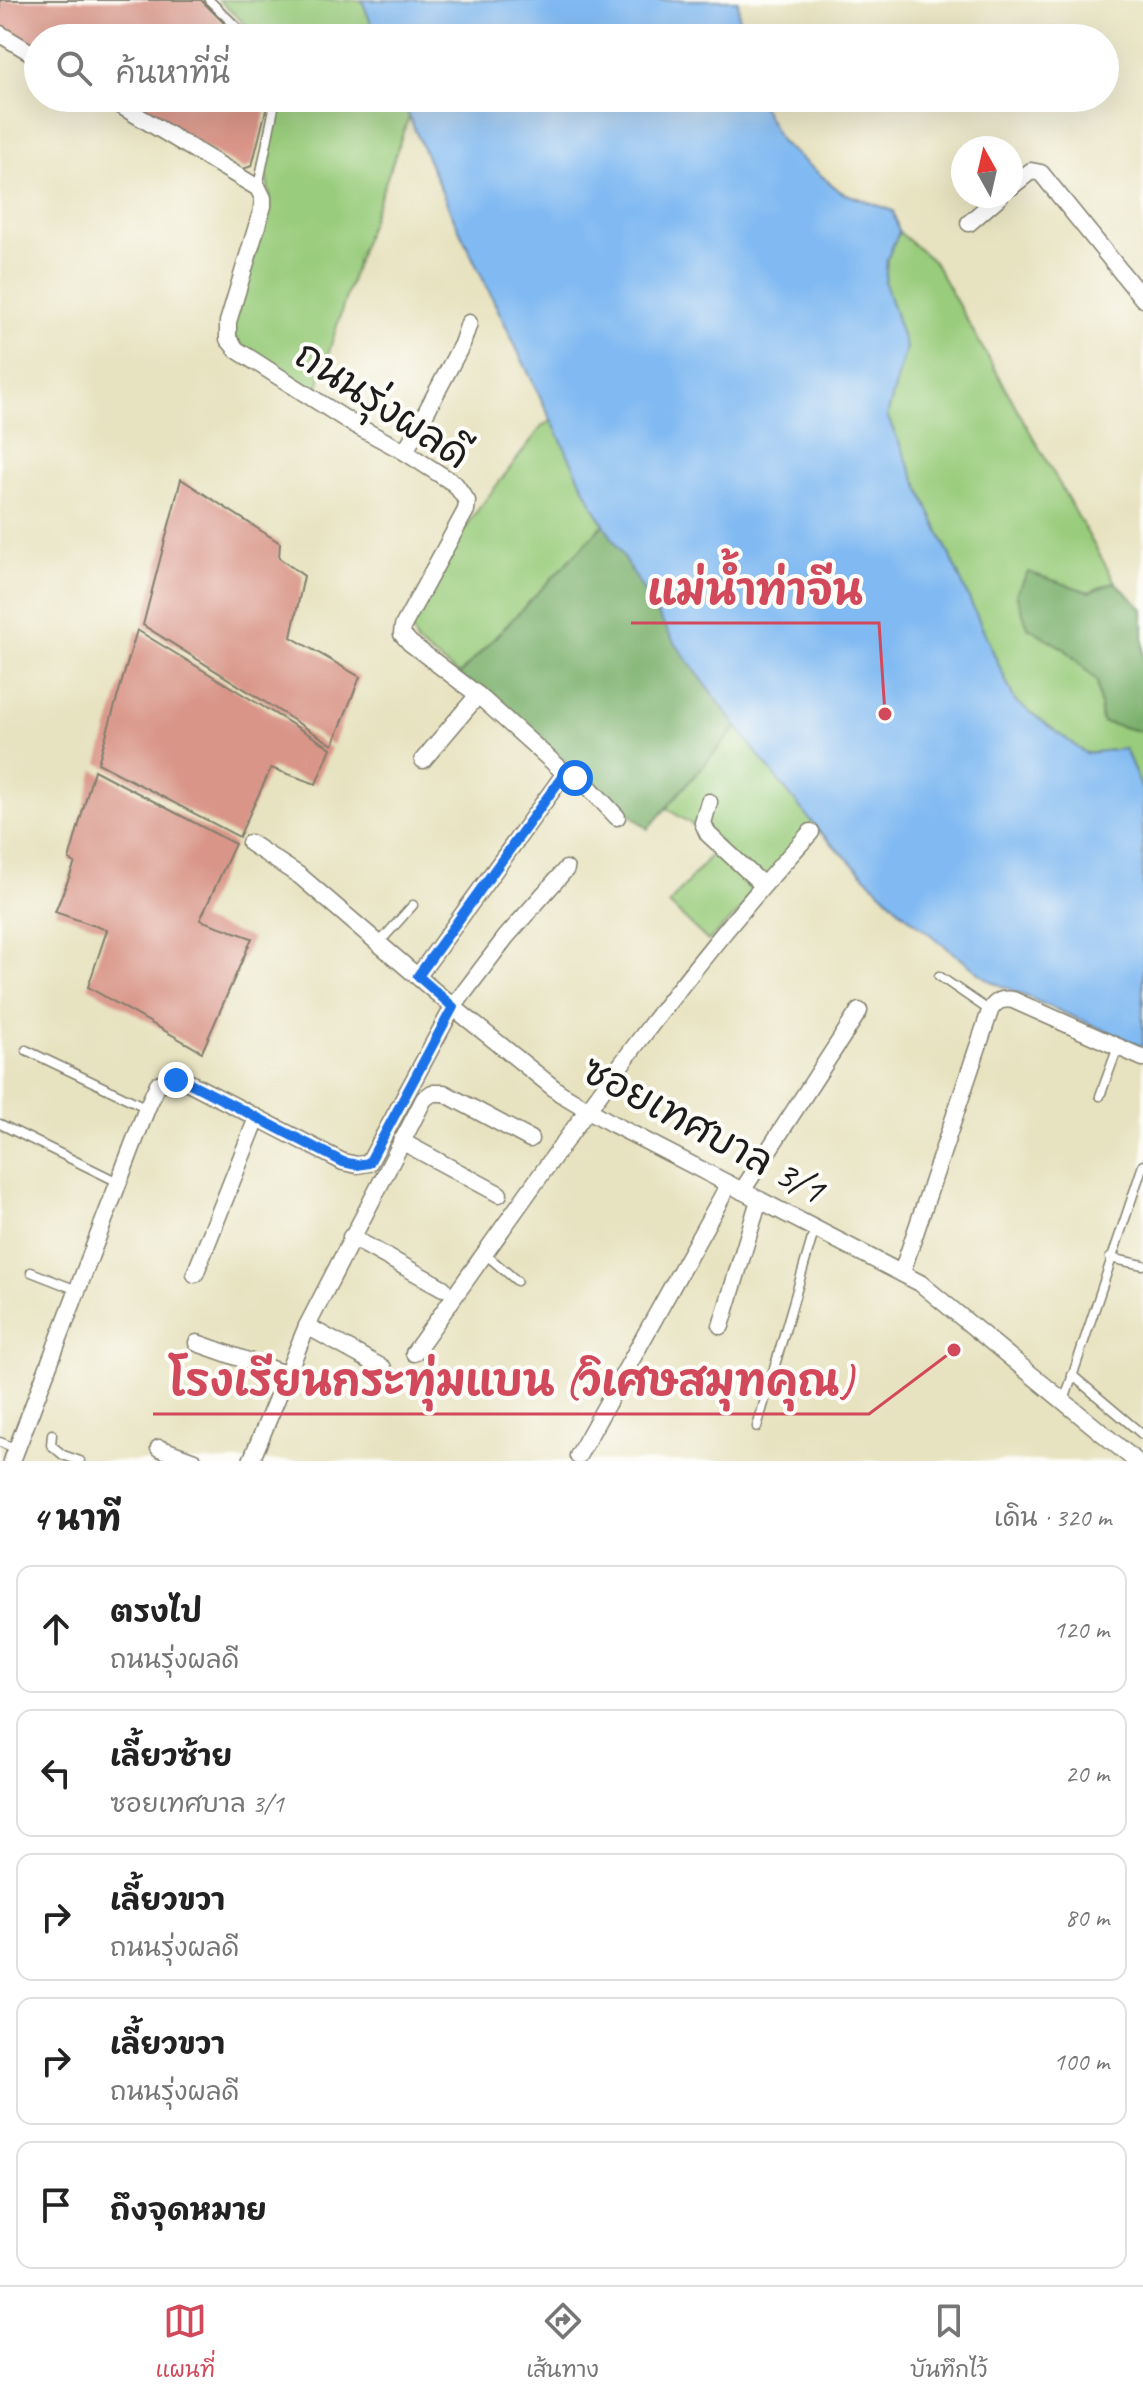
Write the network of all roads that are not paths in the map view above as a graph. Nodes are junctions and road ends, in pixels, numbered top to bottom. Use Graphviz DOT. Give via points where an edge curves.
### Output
graph roads {
  1 [pos="209,0"];
  2 [pos="234,24"];
  3 [pos="0,34"];
  4 [pos="24,49"];
  5 [pos="131,112"];
  6 [pos="273,112"];
  7 [pos="1023,177"];
  8 [pos="258,188"];
  9 [pos="986,208"];
  10 [pos="969,223"];
  11 [pos="1143,299"];
  12 [pos="469,323"];
  13 [pos="405,452"];
  14 [pos="478,695"];
  15 [pos="423,760"];
  16 [pos="565,773"];
  17 [pos="709,802"];
  18 [pos="617,817"];
  19 [pos="811,832"];
  20 [pos="250,843"];
  21 [pos="566,869"];
  22 [pos="763,885"];
  23 [pos="413,905"];
  24 [pos="379,943"];
  25 [pos="418,976"];
  26 [pos="939,976"];
  27 [pos="453,1007"];
  28 [pos="859,1011"];
  29 [pos="990,1011"];
  30 [pos="1118,1047"];
  31 [pos="26,1050"];
  32 [pos="1143,1058"];
  33 [pos="1100,1096"];
  34 [pos="147,1108"];
  35 [pos="588,1110"];
  36 [pos="257,1118"];
  37 [pos="0,1124"];
  38 [pos="530,1139"];
  39 [pos="401,1141"];
  40 [pos="1143,1165"];
  41 [pos="118,1182"];
  42 [pos="735,1188"];
  43 [pos="499,1194"];
  44 [pos="759,1200"];
  45 [pos="815,1227"];
  46 [pos="351,1237"];
  47 [pos="485,1254"];
  48 [pos="1110,1258"];
  49 [pos="1143,1265"];
  50 [pos="31,1272"];
  51 [pos="902,1272"];
  52 [pos="195,1274"];
  53 [pos="517,1281"];
  54 [pos="443,1288"];
  55 [pos="77,1290"];
  56 [pos="307,1326"];
  57 [pos="721,1326"];
  58 [pos="197,1343"];
  59 [pos="414,1353"];
  60 [pos="383,1368"];
  61 [pos="285,1374"];
  62 [pos="1072,1375"];
  63 [pos="1064,1401"];
  64 [pos="757,1427"];
  65 [pos="52,1434"];
  66 [pos="1143,1435"];
  67 [pos="159,1448"];
  68 [pos="9,1450"];
  69 [pos="578,1456"];
  70 [pos="62,1458"];
  71 [pos="80,1461"];
  72 [pos="194,1461"];
  73 [pos="251,1461"];
  74 [pos="1136,1461"];
  1 -- 2 [label="lane"];
  3 -- 4 [label="street"];
  5 -- 8 [label="street"];
  6 -- 8 [label="lane"];
  7 -- 11 [label="street" via="1031,171 1041,173"];
  8 -- 13 [label="street, ถนนรุ่งผลดี" via="263,206 228,322 228,339 237,350"];
  9 -- 10 [label="street"];
  12 -- 13 [label="street"];
  13 -- 14 [label="street, ถนนรุ่งผลดี" via="459,488 467,505 402,634"];
  14 -- 15 [label="street"];
  14 -- 16 [label="street, ถนนรุ่งผลดี"];
  16 -- 18 [label="street, ถนนรุ่งผลดี" via="587,785"];
  16 -- 25 [label="street"];
  17 -- 22 [label="street" via="703,823 708,834"];
  19 -- 22 [label="street"];
  20 -- 24 [label="street, ซอยเทศบาล 3/1" via="300,876"];
  21 -- 27 [label="street"];
  22 -- 35 [label="street"];
  23 -- 24 [label="lane"];
  24 -- 25 [label="street, ซอยเทศบาล 3/1"];
  25 -- 27 [label="street, ซอยเทศบาล 3/1"];
  26 -- 29 [label="lane"];
  27 -- 35 [label="street, ซอยเทศบาล 3/1"];
  27 -- 36 [label="street" via="369,1163 343,1162"];
  28 -- 42 [label="street"];
  29 -- 30 [label="street" via="1004,998 1013,1000"];
  29 -- 51 [label="street"];
  30 -- 32 [label="street"];
  30 -- 33 [label="lane"];
  31 -- 34 [label="lane"];
  34 -- 36 [label="street" via="158,1084 176,1080"];
  34 -- 41 [label="street"];
  35 -- 42 [label="street, ซอยเทศบาล 3/1"];
  35 -- 47 [label="street"];
  36 -- 52 [label="street"];
  37 -- 41 [label="lane"];
  38 -- 39 [label="street" via="437,1091 424,1099"];
  39 -- 43 [label="street"];
  39 -- 46 [label="street"];
  40 -- 48 [label="lane"];
  41 -- 55 [label="street"];
  42 -- 44 [label="street, ซอยเทศบาล 3/1"];
  42 -- 69 [label="street"];
  44 -- 45 [label="street, ซอยเทศบาล 3/1"];
  44 -- 57 [label="street"];
  45 -- 51 [label="street, ซอยเทศบาล 3/1"];
  45 -- 64 [label="lane"];
  46 -- 54 [label="street"];
  46 -- 56 [label="street"];
  47 -- 53 [label="lane"];
  47 -- 59 [label="street"];
  48 -- 49 [label="lane"];
  48 -- 62 [label="lane"];
  50 -- 55 [label="lane"];
  51 -- 63 [label="street, ซอยเทศบาล 3/1"];
  55 -- 68 [label="street"];
  56 -- 60 [label="street"];
  56 -- 61 [label="street"];
  58 -- 61 [label="street"];
  61 -- 73 [label="street"];
  62 -- 63 [label="lane"];
  62 -- 66 [label="lane"];
  63 -- 74 [label="street, ซอยเทศบาล 3/1"];
  65 -- 70 [label="lane" via="51,1445"];
  67 -- 72 [label="street"];
  70 -- 71 [label="lane"];
}
